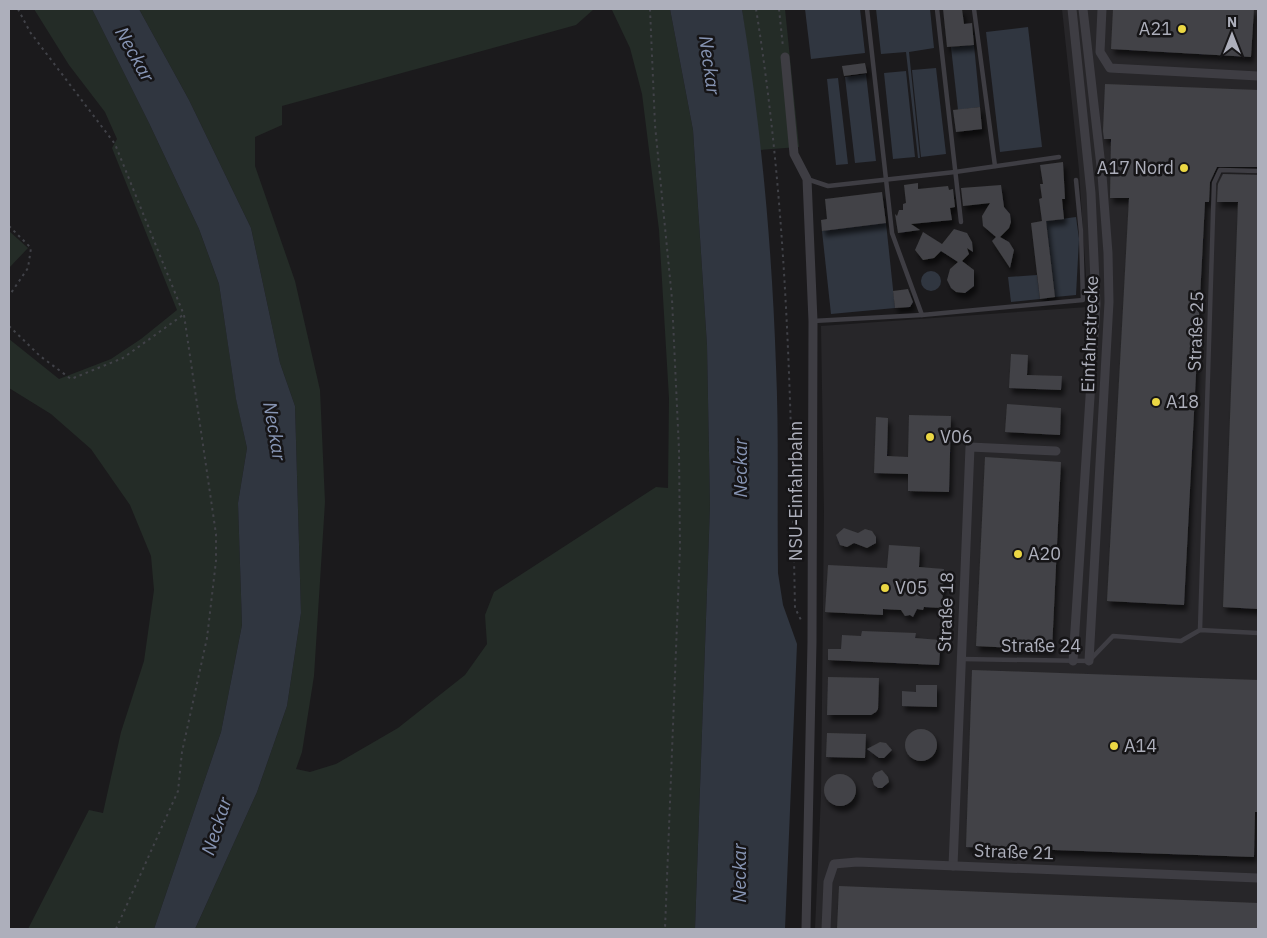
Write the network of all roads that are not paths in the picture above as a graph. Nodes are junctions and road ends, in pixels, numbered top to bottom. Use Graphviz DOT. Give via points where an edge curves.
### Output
graph roads {
  1 [pos="867,9"];
  2 [pos="937,9"];
  3 [pos="974,9"];
  4 [pos="1072,9"];
  5 [pos="1083,9"];
  6 [pos="1102,9"];
  7 [pos="785,57"];
  8 [pos="1258,76"];
  9 [pos="1060,157"];
  10 [pos="995,166"];
  11 [pos="1258,171"];
  12 [pos="955,172"];
  13 [pos="807,179"];
  14 [pos="886,179"];
  15 [pos="1076,180"];
  16 [pos="961,222"];
  17 [pos="922,316"];
  18 [pos="813,321"];
  19 [pos="1056,452"];
  20 [pos="1200,630"];
  21 [pos="1258,633"];
  22 [pos="960,659"];
  23 [pos="1073,661"];
  24 [pos="1089,661"];
  25 [pos="953,866"];
  26 [pos="1258,878"];
  27 [pos="806,929"];
  28 [pos="826,929"];
  1 -- 14 [label="lane"];
  2 -- 12 [label="lane"];
  3 -- 10 [label="lane"];
  4 -- 23 [label="street, Einfahrstrecke" via="1092,193 1096,304"];
  5 -- 24 [label="street, Einfahrstrecke" via="1102,176 1109,302"];
  6 -- 8 [label="street" via="1100,52 1110,68"];
  7 -- 13 [label="street, NSU-Einfahrbahn" via="794,154"];
  9 -- 10 [label="lane"];
  10 -- 12 [label="lane"];
  11 -- 20 [label="lane, Straße 25" via="1220,170 1214,183"];
  12 -- 14 [label="lane"];
  12 -- 16 [label="lane"];
  13 -- 14 [label="lane" via="828,186"];
  13 -- 18 [label="street, NSU-Einfahrbahn"];
  14 -- 17 [label="lane" via="892,233"];
  15 -- 17 [label="lane" via="1083,300"];
  17 -- 18 [label="lane"];
  18 -- 27 [label="street, NSU-Einfahrbahn" via="812,642"];
  19 -- 22 [label="street, Straße 18" via="970,447"];
  20 -- 21 [label="lane, Straße 24"];
  20 -- 24 [label="lane, Straße 24" via="1181,641 1112,636"];
  22 -- 23 [label="lane, Straße 24"];
  22 -- 25 [label="street, Straße 18"];
  23 -- 24 [label="lane, Straße 24"];
  25 -- 26 [label="street, Straße 21"];
  25 -- 28 [label="street, Straße 21" via="834,864 828,882"];
}
